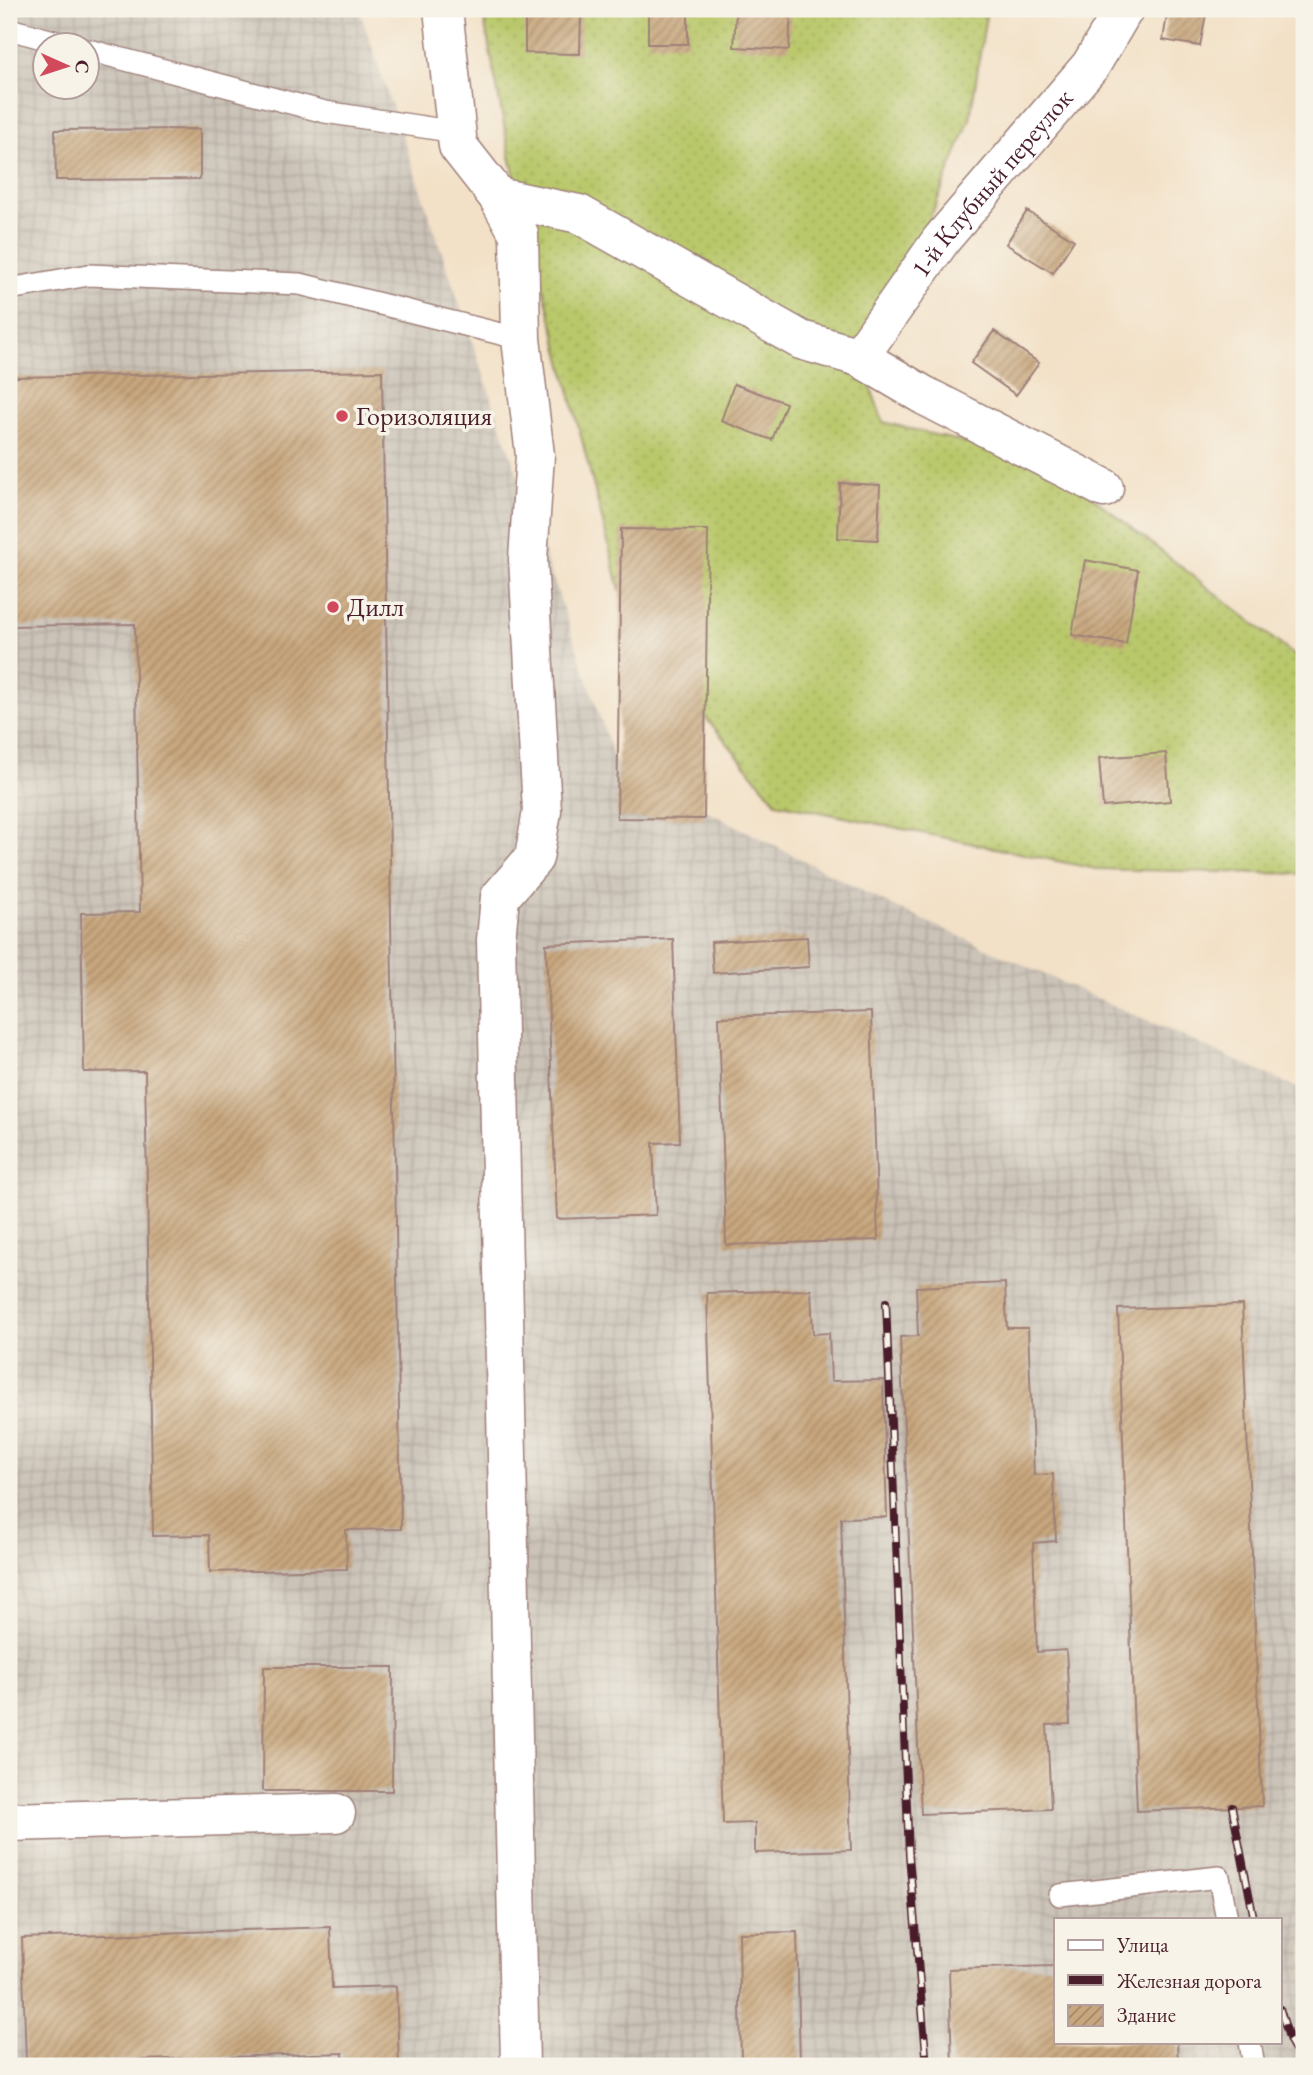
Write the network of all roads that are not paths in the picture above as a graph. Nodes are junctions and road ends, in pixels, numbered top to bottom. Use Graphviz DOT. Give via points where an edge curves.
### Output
graph roads {
  1 [pos="443,9"];
  2 [pos="1124,9"];
  3 [pos="9,29"];
  4 [pos="32,35"];
  5 [pos="102,54"];
  6 [pos="456,132"];
  7 [pos="498,197"];
  8 [pos="9,289"];
  9 [pos="521,339"];
  10 [pos="859,357"];
  11 [pos="1104,488"];
  12 [pos="336,1813"];
  13 [pos="9,1822"];
  14 [pos="1060,1895"];
  15 [pos="1227,1918"];
  16 [pos="1250,2044"];
  17 [pos="520,2066"];
  18 [pos="1254,2066"];
  1 -- 6 [label="street"];
  2 -- 10 [label="street, 1-й Клубный переулок" via="1091,65 941,240"];
  3 -- 4 [label="lane"];
  5 -- 6 [label="lane" via="325,112"];
  6 -- 7 [label="street" via="458,146"];
  7 -- 9 [label="street" via="519,234"];
  7 -- 10 [label="street" via="579,214 801,340"];
  8 -- 9 [label="lane" via="89,275 300,284"];
  9 -- 17 [label="street" via="535,455 528,559 542,811 534,858 500,897 496,940"];
  10 -- 11 [label="street"];
  12 -- 13 [label="street"];
  14 -- 15 [label="lane" via="1219,1877"];
  16 -- 18 [label="lane"];
}
